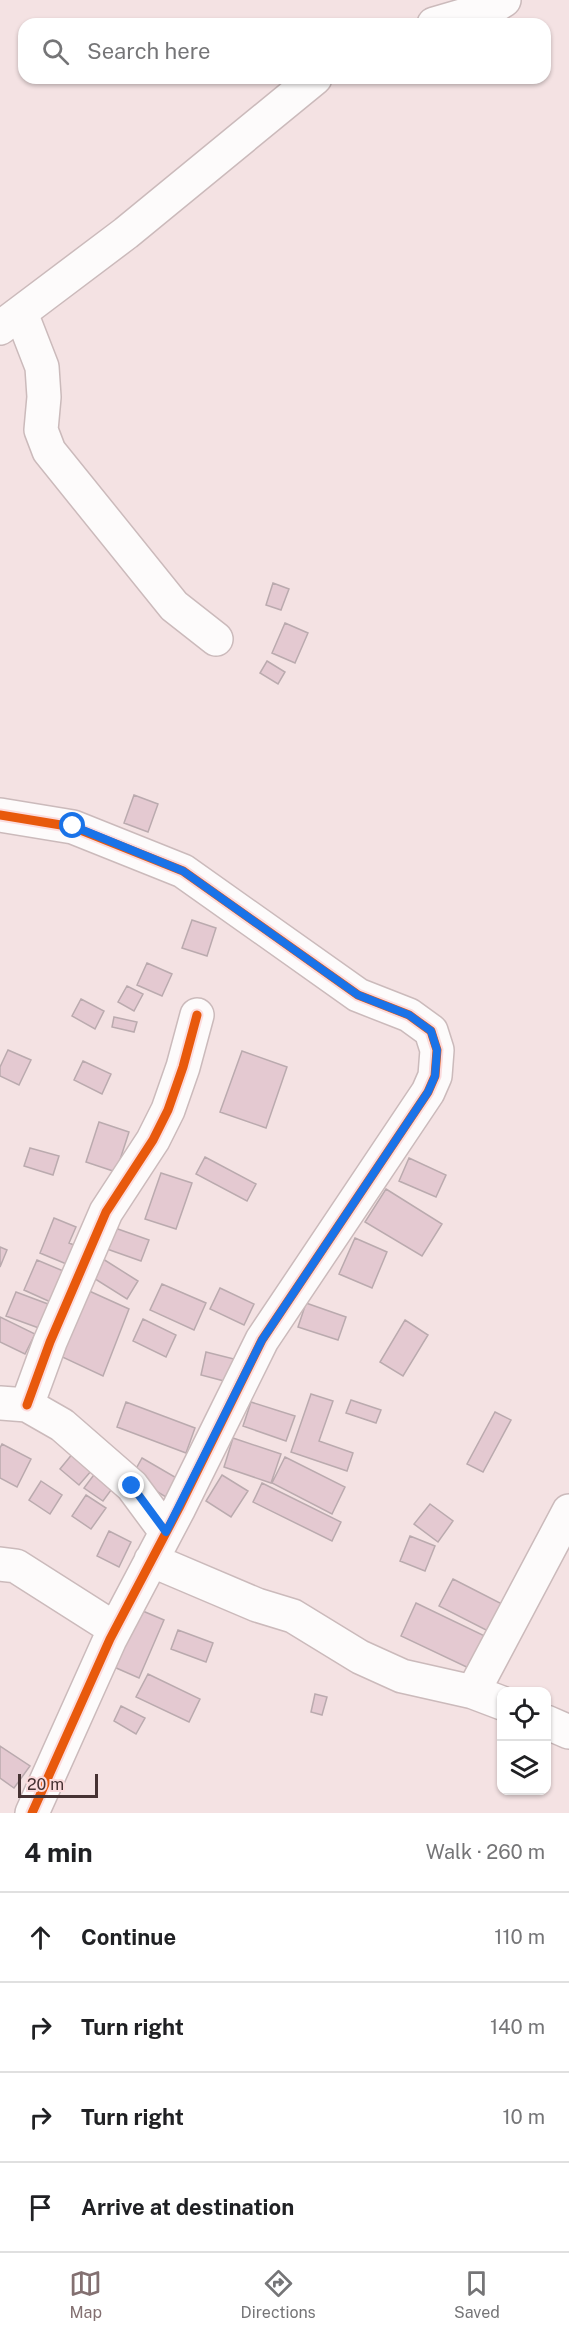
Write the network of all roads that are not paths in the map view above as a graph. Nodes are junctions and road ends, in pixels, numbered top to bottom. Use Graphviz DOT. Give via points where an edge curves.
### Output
graph roads {
  1 [pos="504,0"];
  2 [pos="454,18"];
  3 [pos="308,84"];
  4 [pos="10,321"];
  5 [pos="216,639"];
  6 [pos="0,815"];
  7 [pos="197,1015"];
  8 [pos="14,1404"];
  9 [pos="569,1511"];
  10 [pos="159,1546"];
  11 [pos="0,1564"];
  12 [pos="115,1629"];
  13 [pos="487,1698"];
  14 [pos="551,1724"];
  15 [pos="569,1732"];
  16 [pos="32,1813"];
  1 -- 2 [label="street"];
  3 -- 4 [label="street" via="126,233"];
  4 -- 5 [label="street" via="42,368 40,430 49,451 174,606"];
  6 -- 10 [label="street" via="73,826 183,871 358,995 409,1015 431,1031 437,1050 435,1076 428,1092 262,1340"];
  7 -- 8 [label="street" via="168,1110 106,1212 50,1342"];
  8 -- 10 [label="street" via="62,1425 132,1486"];
  9 -- 13 [label="street"];
  10 -- 12 [label="street"];
  10 -- 13 [label="street" via="257,1605 293,1616 360,1657 402,1676"];
  11 -- 12 [label="street" via="16,1566"];
  12 -- 16 [label="street"];
  14 -- 15 [label="street"];
}
